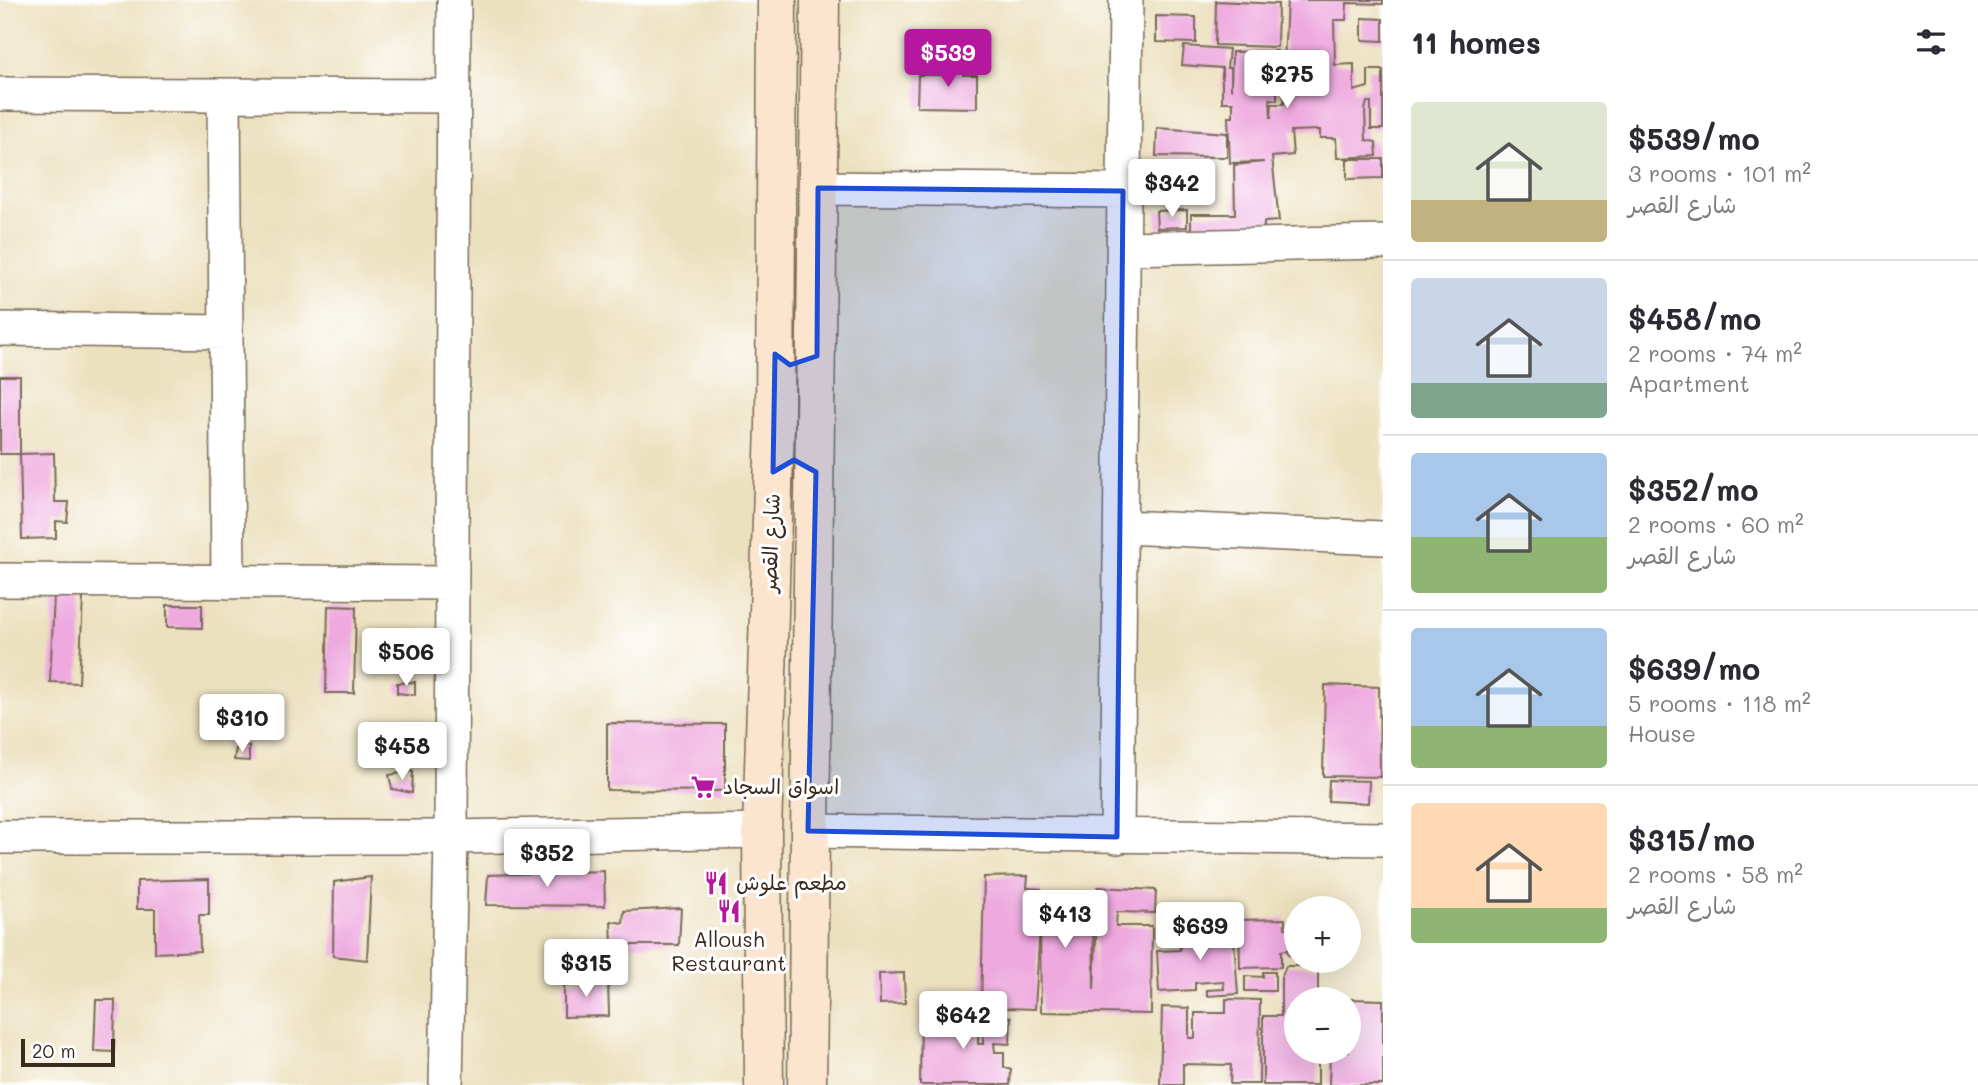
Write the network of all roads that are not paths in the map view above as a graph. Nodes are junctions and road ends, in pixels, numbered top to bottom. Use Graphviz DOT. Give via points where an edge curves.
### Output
graph roads {
  1 [pos="454,0"];
  2 [pos="777,0"];
  3 [pos="820,0"];
  4 [pos="1126,0"];
  5 [pos="0,93"];
  6 [pos="224,96"];
  7 [pos="453,96"];
  8 [pos="818,188"];
  9 [pos="1123,191"];
  10 [pos="1383,242"];
  11 [pos="1126,248"];
  12 [pos="0,329"];
  13 [pos="226,332"];
  14 [pos="775,354"];
  15 [pos="817,356"];
  16 [pos="773,472"];
  17 [pos="816,472"];
  18 [pos="1122,527"];
  19 [pos="1383,538"];
  20 [pos="0,580"];
  21 [pos="229,582"];
  22 [pos="452,583"];
  23 [pos="762,831"];
  24 [pos="808,831"];
  25 [pos="0,837"];
  26 [pos="451,837"];
  27 [pos="1117,837"];
  28 [pos="1383,839"];
  29 [pos="446,1085"];
  30 [pos="764,1085"];
  31 [pos="807,1085"];
  1 -- 7 [label="street"];
  2 -- 14 [label="street, شارع القصر"];
  3 -- 8 [label="street, شارع القصر"];
  4 -- 9 [label="street"];
  5 -- 6 [label="street"];
  6 -- 7 [label="street"];
  6 -- 13 [label="street"];
  7 -- 22 [label="street"];
  8 -- 9 [label="street"];
  8 -- 15 [label="street, شارع القصر"];
  9 -- 11 [label="street"];
  10 -- 11 [label="street"];
  11 -- 18 [label="street"];
  12 -- 13 [label="street"];
  13 -- 21 [label="street"];
  14 -- 15 [label="street" via="782,362 798,366"];
  14 -- 16 [label="street, شارع القصر"];
  15 -- 17 [label="street, شارع القصر"];
  16 -- 17 [label="street" via="779,464 794,460"];
  16 -- 23 [label="street, شارع القصر"];
  17 -- 24 [label="street, شارع القصر"];
  18 -- 19 [label="street"];
  18 -- 27 [label="street"];
  20 -- 21 [label="street"];
  21 -- 22 [label="street"];
  22 -- 26 [label="street"];
  23 -- 26 [label="street"];
  23 -- 30 [label="street, شارع القصر"];
  24 -- 27 [label="street"];
  24 -- 31 [label="street, شارع القصر"];
  25 -- 26 [label="street"];
  26 -- 29 [label="street"];
  27 -- 28 [label="street"];
}
